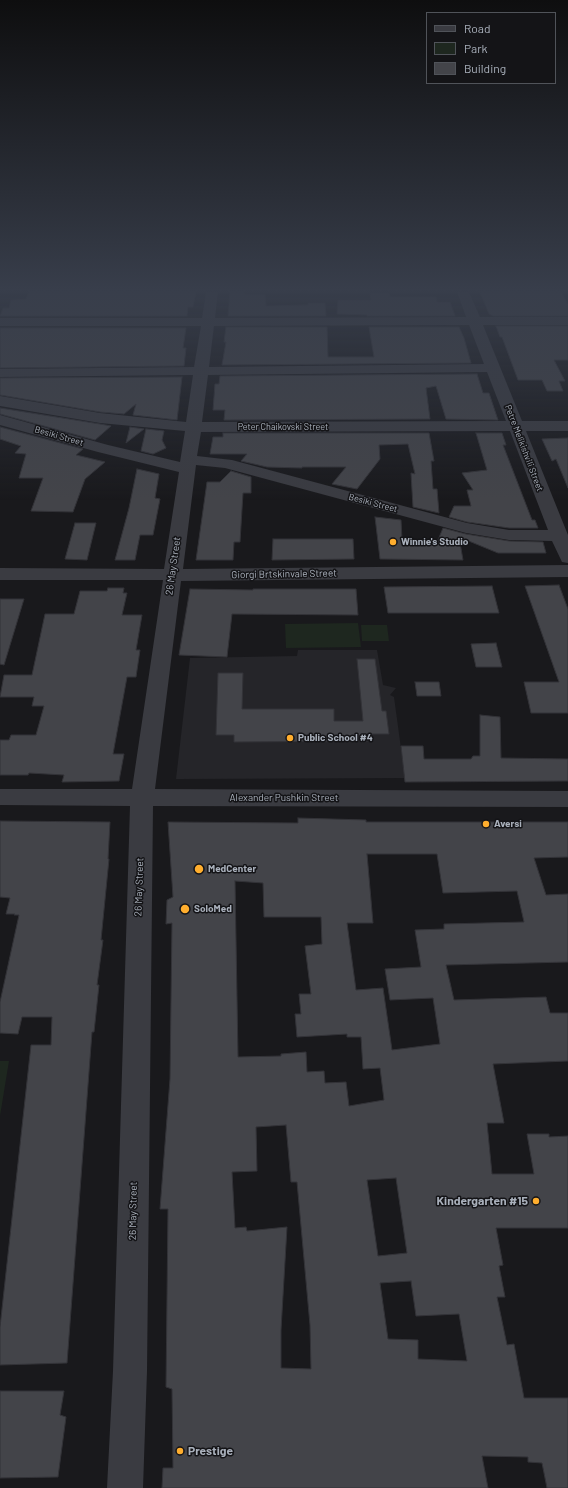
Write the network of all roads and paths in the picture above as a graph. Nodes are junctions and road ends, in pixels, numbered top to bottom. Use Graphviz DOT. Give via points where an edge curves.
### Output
graph roads {
  1 [pos="202,361"];
  2 [pos="490,361"];
  3 [pos="493,368"];
  4 [pos="201,372"];
  5 [pos="0,373"];
  6 [pos="0,401"];
  7 [pos="0,420"];
  8 [pos="516,426"];
  9 [pos="568,426"];
  10 [pos="193,427"];
  11 [pos="188,465"];
  12 [pos="558,536"];
  13 [pos="568,560"];
  14 [pos="0,574"];
  15 [pos="172,575"];
  16 [pos="0,797"];
  17 [pos="142,797"];
  18 [pos="568,799"];
  19 [pos="125,1488"];
  1 -- 4 [label="street, 26 May Street"];
  2 -- 3 [label="street, Petre Melikishvili Street"];
  3 -- 4 [label="street"];
  3 -- 8 [label="street, Petre Melikishvili Street"];
  4 -- 5 [label="street"];
  4 -- 10 [label="street, 26 May Street"];
  6 -- 10 [label="street, Peter Chaikovski Street" via="100,418"];
  7 -- 11 [label="street, Besiki Street" via="104,449"];
  8 -- 9 [label="street, Peter Chaikovski Street"];
  8 -- 10 [label="street, Peter Chaikovski Street"];
  8 -- 12 [label="street, Petre Melikishvili Street"];
  10 -- 11 [label="street, 26 May Street"];
  11 -- 12 [label="street, Besiki Street" via="226,463 466,528 509,535"];
  11 -- 15 [label="street, 26 May Street"];
  12 -- 13 [label="street, Petre Melikishvili Street"];
  13 -- 15 [label="street, Giorgi Brtskinvale Street"];
  14 -- 15 [label="street, Giorgi Brtskinvale Street"];
  15 -- 17 [label="street, 26 May Street"];
  16 -- 17 [label="street, Alexander Pushkin Street"];
  17 -- 18 [label="street, Alexander Pushkin Street"];
  17 -- 19 [label="street, 26 May Street" via="130,1371"];
}
